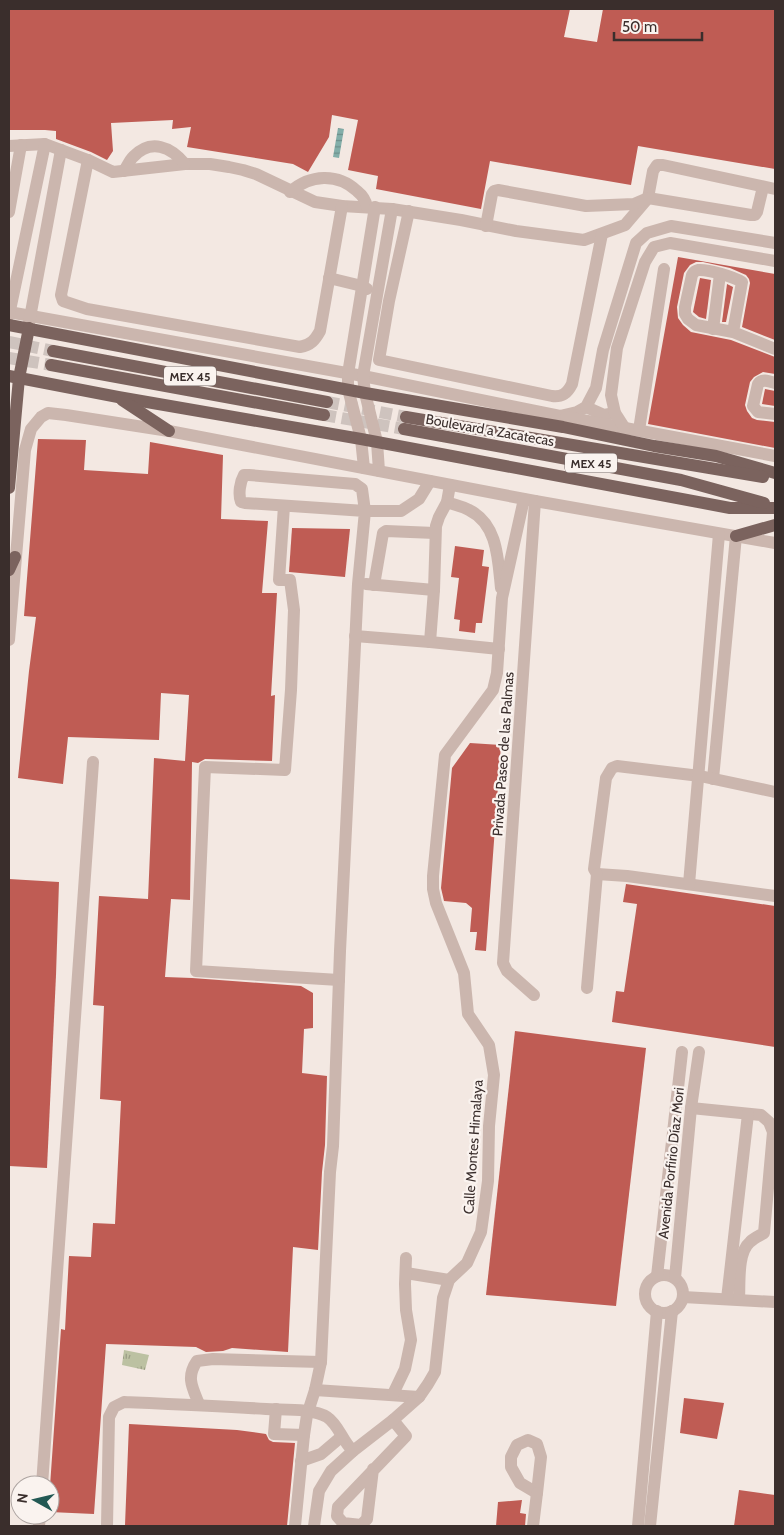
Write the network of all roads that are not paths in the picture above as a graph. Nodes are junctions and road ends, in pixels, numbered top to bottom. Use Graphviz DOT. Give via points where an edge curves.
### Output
graph roads {
  1 [pos="45,144"];
  2 [pos="15,145"];
  3 [pos="61,150"];
  4 [pos="88,160"];
  5 [pos="185,164"];
  6 [pos="124,171"];
  7 [pos="13,172"];
  8 [pos="769,188"];
  9 [pos="290,192"];
  10 [pos="648,198"];
  11 [pos="342,206"];
  12 [pos="371,207"];
  13 [pos="392,209"];
  14 [pos="409,211"];
  15 [pos="9,212"];
  16 [pos="486,226"];
  17 [pos="647,233"];
  18 [pos="602,234"];
  19 [pos="775,243"];
  20 [pos="654,247"];
  21 [pos="775,261"];
  22 [pos="664,269"];
  23 [pos="720,274"];
  24 [pos="329,278"];
  25 [pos="362,286"];
  26 [pos="377,294"];
  27 [pos="389,301"];
  28 [pos="9,313"];
  29 [pos="30,322"];
  30 [pos="9,325"];
  31 [pos="713,329"];
  32 [pos="734,332"];
  33 [pos="140,335"];
  34 [pos="138,349"];
  35 [pos="775,349"];
  36 [pos="53,351"];
  37 [pos="51,365"];
  38 [pos="348,374"];
  39 [pos="363,376"];
  40 [pos="14,377"];
  41 [pos="775,383"];
  42 [pos="348,389"];
  43 [pos="365,393"];
  44 [pos="118,397"];
  45 [pos="328,402"];
  46 [pos="586,407"];
  47 [pos="615,413"];
  48 [pos="775,414"];
  49 [pos="324,415"];
  50 [pos="560,416"];
  51 [pos="639,430"];
  52 [pos="170,431"];
  53 [pos="623,433"];
  54 [pos="361,439"];
  55 [pos="377,442"];
  56 [pos="725,452"];
  57 [pos="775,456"];
  58 [pos="364,468"];
  59 [pos="379,471"];
  60 [pos="775,473"];
  61 [pos="775,479"];
  62 [pos="430,481"];
  63 [pos="450,485"];
  64 [pos="9,488"];
  65 [pos="529,500"];
  66 [pos="447,502"];
  67 [pos="284,506"];
  68 [pos="775,507"];
  69 [pos="365,511"];
  70 [pos="775,525"];
  71 [pos="435,533"];
  72 [pos="720,534"];
  73 [pos="736,536"];
  74 [pos="775,544"];
  75 [pos="15,557"];
  76 [pos="9,570"];
  77 [pos="358,584"];
  78 [pos="374,585"];
  79 [pos="434,590"];
  80 [pos="502,598"];
  81 [pos="356,636"];
  82 [pos="9,640"];
  83 [pos="430,642"];
  84 [pos="499,649"];
  85 [pos="709,659"];
  86 [pos="724,660"];
  87 [pos="93,762"];
  88 [pos="700,776"];
  89 [pos="713,779"];
  90 [pos="775,792"];
  91 [pos="597,874"];
  92 [pos="690,884"];
  93 [pos="775,896"];
  94 [pos="339,980"];
  95 [pos="587,988"];
  96 [pos="534,995"];
  97 [pos="682,1052"];
  98 [pos="699,1052"];
  99 [pos="692,1108"];
  100 [pos="748,1114"];
  101 [pos="406,1258"];
  102 [pos="406,1273"];
  103 [pos="657,1276"];
  104 [pos="675,1278"];
  105 [pos="449,1280"];
  106 [pos="683,1296"];
  107 [pos="733,1299"];
  108 [pos="775,1302"];
  109 [pos="657,1311"];
  110 [pos="672,1311"];
  111 [pos="321,1362"];
  112 [pos="315,1390"];
  113 [pos="393,1394"];
  114 [pos="419,1397"];
  115 [pos="199,1404"];
  116 [pos="276,1409"];
  117 [pos="308,1411"];
  118 [pos="393,1420"];
  119 [pos="304,1435"];
  120 [pos="342,1437"];
  121 [pos="353,1451"];
  122 [pos="301,1461"];
  123 [pos="373,1470"];
  124 [pos="43,1475"];
  125 [pos="537,1493"];
  126 [pos="106,1526"];
  127 [pos="295,1526"];
  128 [pos="314,1526"];
  129 [pos="533,1526"];
  130 [pos="638,1526"];
  131 [pos="650,1526"];
  1 -- 2 [label="street"];
  1 -- 3 [label="street"];
  1 -- 28 [label="street"];
  2 -- 7 [label="street"];
  3 -- 4 [label="street"];
  3 -- 29 [label="street"];
  4 -- 6 [label="street" via="113,172"];
  4 -- 24 [label="street" via="61,294 63,301 87,309 300,347 312,342 320,331"];
  5 -- 6 [label="street"];
  5 -- 6 [label="street" via="172,151 155,146 132,158"];
  5 -- 9 [label="street" via="210,164 243,170"];
  7 -- 15 [label="street"];
  8 -- 10 [label="street" via="755,215"];
  8 -- 10 [label="street" via="663,164 657,165 653,171"];
  9 -- 11 [label="street" via="314,202"];
  9 -- 12 [label="street" via="310,180 334,178 353,187"];
  10 -- 16 [label="street" via="634,204 586,206 498,190 492,194"];
  10 -- 18 [label="street" via="625,225"];
  11 -- 12 [label="street"];
  11 -- 24 [label="street"];
  12 -- 13 [label="street"];
  12 -- 25 [label="street"];
  13 -- 14 [label="street"];
  13 -- 26 [label="street"];
  14 -- 16 [label="street"];
  14 -- 27 [label="street"];
  16 -- 18 [label="street" via="584,240"];
  17 -- 19 [label="street" via="671,226"];
  17 -- 20 [label="street"];
  17 -- 46 [label="street" via="636,243 603,350 596,388"];
  18 -- 27 [label="street" via="572,384 559,396 379,360"];
  20 -- 21 [label="street" via="670,243"];
  20 -- 47 [label="street" via="645,262 617,348 611,395"];
  22 -- 51 [label="street"];
  23 -- 31 [label="street"];
  23 -- 31 [label="street" via="695,271 685,307 688,319 696,325"];
  23 -- 32 [label="street" via="742,282"];
  24 -- 25 [label="street"];
  25 -- 26 [label="street"];
  25 -- 38 [label="street"];
  26 -- 27 [label="street"];
  26 -- 39 [label="street"];
  28 -- 29 [label="street"];
  29 -- 30 [label="main road"];
  29 -- 33 [label="street"];
  29 -- 34 [label="main road"];
  29 -- 40 [label="main road"];
  31 -- 32 [label="street"];
  32 -- 35 [label="street"];
  33 -- 34 [label="street"];
  33 -- 38 [label="street"];
  34 -- 42 [label="main road"];
  36 -- 45 [label="main road, MEX 45"];
  37 -- 49 [label="main road, MEX 45"];
  38 -- 39 [label="street"];
  38 -- 42 [label="street"];
  39 -- 43 [label="street"];
  39 -- 50 [label="street"];
  40 -- 44 [label="main road"];
  40 -- 64 [label="main road"];
  41 -- 48 [label="street" via="760,381 753,406 758,412"];
  42 -- 43 [label="main road"];
  42 -- 54 [label="street"];
  43 -- 53 [label="main road" via="563,427"];
  43 -- 55 [label="street"];
  44 -- 52 [label="main road"];
  44 -- 54 [label="main road"];
  46 -- 47 [label="street" via="604,415"];
  46 -- 50 [label="street"];
  47 -- 53 [label="street"];
  50 -- 53 [label="street"];
  51 -- 53 [label="street"];
  51 -- 56 [label="street"];
  52 -- 58 [label="street"];
  52 -- 75 [label="street" via="85,418 48,414 41,417 31,430 25,450"];
  53 -- 56 [label="main road"];
  54 -- 55 [label="main road"];
  54 -- 58 [label="street"];
  55 -- 59 [label="street"];
  55 -- 68 [label="main road" via="730,508"];
  56 -- 57 [label="street"];
  56 -- 60 [label="main road"];
  58 -- 59 [label="street"];
  59 -- 62 [label="street"];
  61 -- 68 [label="main road, Boulevard a Zacatecas / MEX 45" via="405,423 681,480"];
  62 -- 63 [label="street"];
  62 -- 69 [label="street" via="419,499 401,511"];
  63 -- 65 [label="street"];
  63 -- 66 [label="street"];
  65 -- 72 [label="street"];
  65 -- 80 [label="street, Calle Montes Himalaya"];
  65 -- 96 [label="street, Privada Paseo de las Palmas" via="503,963 507,971"];
  66 -- 71 [label="street"];
  66 -- 80 [label="street" via="481,517 490,528 497,550"];
  67 -- 69 [label="street"];
  67 -- 69 [label="street" via="241,502 244,475 355,484 362,489"];
  67 -- 94 [label="street" via="279,580 290,580 294,610 285,770 205,767 196,971"];
  69 -- 77 [label="street"];
  70 -- 73 [label="main road"];
  71 -- 78 [label="street" via="382,533"];
  71 -- 79 [label="street"];
  72 -- 73 [label="street"];
  72 -- 85 [label="street"];
  73 -- 74 [label="street"];
  73 -- 86 [label="street"];
  75 -- 76 [label="main road"];
  75 -- 82 [label="street"];
  77 -- 78 [label="street"];
  77 -- 81 [label="street"];
  78 -- 79 [label="street"];
  79 -- 83 [label="street"];
  80 -- 84 [label="street, Calle Montes Himalaya"];
  81 -- 83 [label="street"];
  81 -- 94 [label="street"];
  83 -- 84 [label="street"];
  84 -- 105 [label="street, Calle Montes Himalaya" via="493,690 445,755 433,876 436,903 464,973 468,1014 489,1045 494,1075 488,1181 481,1232 468,1263"];
  85 -- 86 [label="street"];
  85 -- 88 [label="street"];
  86 -- 89 [label="street"];
  87 -- 124 [label="street"];
  88 -- 89 [label="street"];
  88 -- 91 [label="street" via="612,768 604,787 594,869"];
  88 -- 92 [label="street"];
  89 -- 90 [label="street"];
  91 -- 92 [label="street"];
  91 -- 95 [label="street"];
  92 -- 93 [label="street"];
  94 -- 111 [label="street"];
  97 -- 103 [label="street, Avenida Porfirio Díaz Mori"];
  98 -- 99 [label="street, Avenida Porfirio Díaz Mori"];
  99 -- 100 [label="street"];
  99 -- 104 [label="street, Avenida Porfirio Díaz Mori"];
  100 -- 107 [label="street"];
  100 -- 107 [label="street" via="761,1115 773,1132 764,1233 749,1242 744,1250"];
  101 -- 102 [label="street"];
  102 -- 105 [label="street"];
  102 -- 113 [label="street" via="406,1310 411,1340 405,1370"];
  103 -- 104 [label="street"];
  103 -- 109 [label="street, Avenida Porfirio Díaz Mori" via="648,1283 645,1294 648,1304"];
  104 -- 106 [label="street, Avenida Porfirio Díaz Mori"];
  105 -- 114 [label="street" via="443,1298 435,1372"];
  106 -- 107 [label="street"];
  106 -- 110 [label="street"];
  107 -- 108 [label="street"];
  109 -- 110 [label="street"];
  109 -- 130 [label="street"];
  110 -- 131 [label="street"];
  111 -- 112 [label="street"];
  111 -- 115 [label="street" via="197,1361 191,1370 191,1382"];
  112 -- 113 [label="street"];
  112 -- 117 [label="street"];
  113 -- 114 [label="street"];
  114 -- 118 [label="street"];
  115 -- 116 [label="street"];
  115 -- 126 [label="street" via="124,1402 114,1407 109,1417"];
  116 -- 117 [label="street"];
  116 -- 119 [label="street" via="274,1434"];
  117 -- 119 [label="street"];
  117 -- 120 [label="street" via="326,1416"];
  118 -- 121 [label="street"];
  118 -- 123 [label="street" via="406,1436"];
  119 -- 122 [label="street"];
  120 -- 121 [label="street"];
  120 -- 122 [label="street" via="321,1454"];
  121 -- 128 [label="street" via="331,1470 319,1492"];
  122 -- 127 [label="street"];
  125 -- 129 [label="street"];
}
